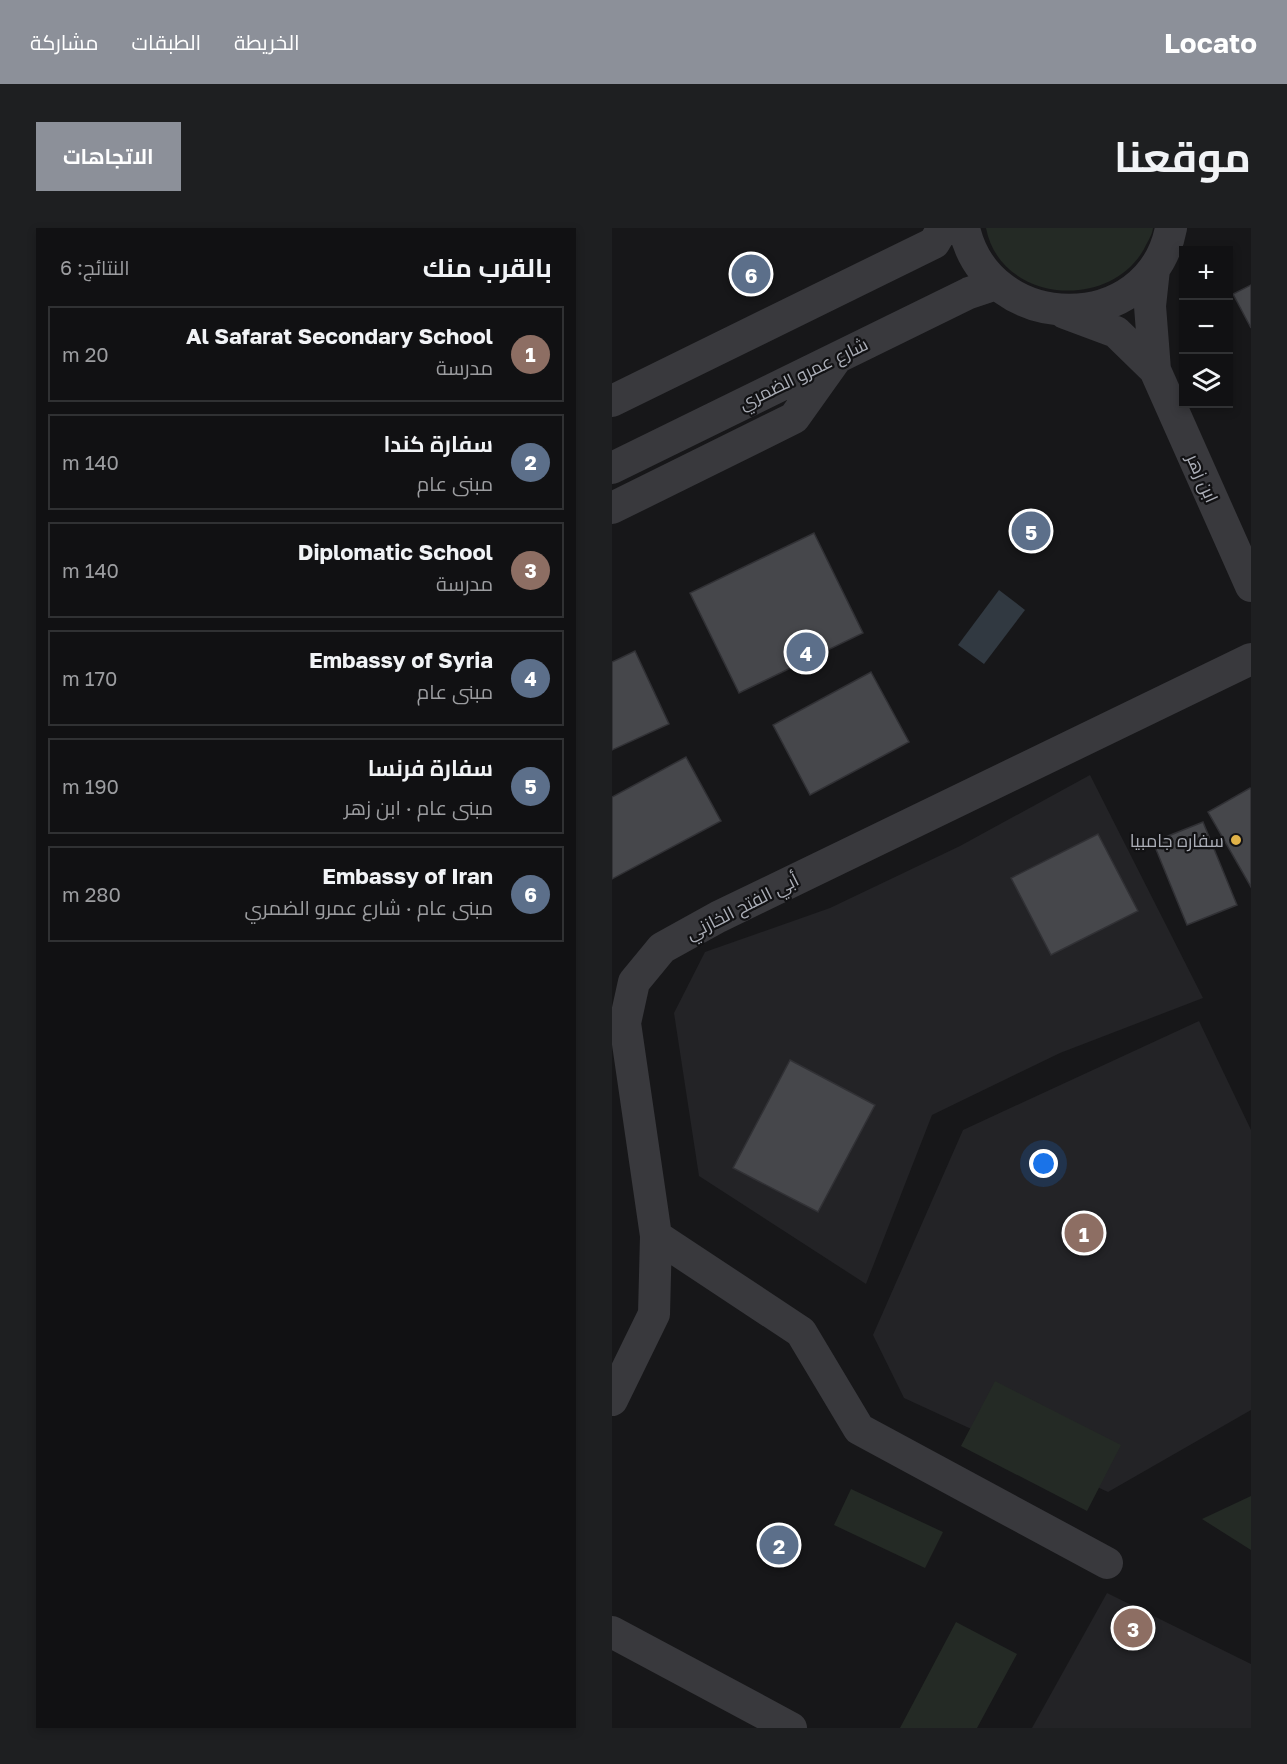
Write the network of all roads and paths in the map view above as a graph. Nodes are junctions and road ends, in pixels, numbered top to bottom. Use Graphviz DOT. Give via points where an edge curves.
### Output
graph roads {
  1 [pos="943,228"];
  2 [pos="964,228"];
  3 [pos="1172,228"];
  4 [pos="1154,269"];
  5 [pos="996,284"];
  6 [pos="1062,311"];
  7 [pos="839,355"];
  8 [pos="1155,370"];
  9 [pos="612,401"];
  10 [pos="612,468"];
  11 [pos="612,508"];
  12 [pos="1251,585"];
  13 [pos="1251,659"];
  14 [pos="618,1023"];
  15 [pos="656,1236"];
  16 [pos="612,1400"];
  17 [pos="1107,1563"];
  18 [pos="612,1632"];
  19 [pos="791,1728"];
  1 -- 9 [label="street" via="933,243"];
  2 -- 5 [label="street" via="976,260"];
  3 -- 4 [label="street"];
  4 -- 6 [label="street" via="1128,293 1096,308"];
  4 -- 8 [label="street" via="1150,306"];
  5 -- 6 [label="street" via="1026,303"];
  5 -- 7 [label="street, شارع عمرو الضمري" via="969,292"];
  6 -- 8 [label="street" via="1116,332"];
  7 -- 10 [label="street, شارع عمرو الضمري"];
  7 -- 11 [label="street" via="794,417"];
  8 -- 12 [label="street, ابن زهر"];
  13 -- 14 [label="street, أبي الفتح الخازني" via="662,948 634,982"];
  14 -- 15 [label="street, أبي الفتح الخازني"];
  15 -- 16 [label="street, أبي الفتح الخازني" via="654,1314"];
  15 -- 17 [label="street" via="801,1332 859,1429"];
  18 -- 19 [label="street"];
}
